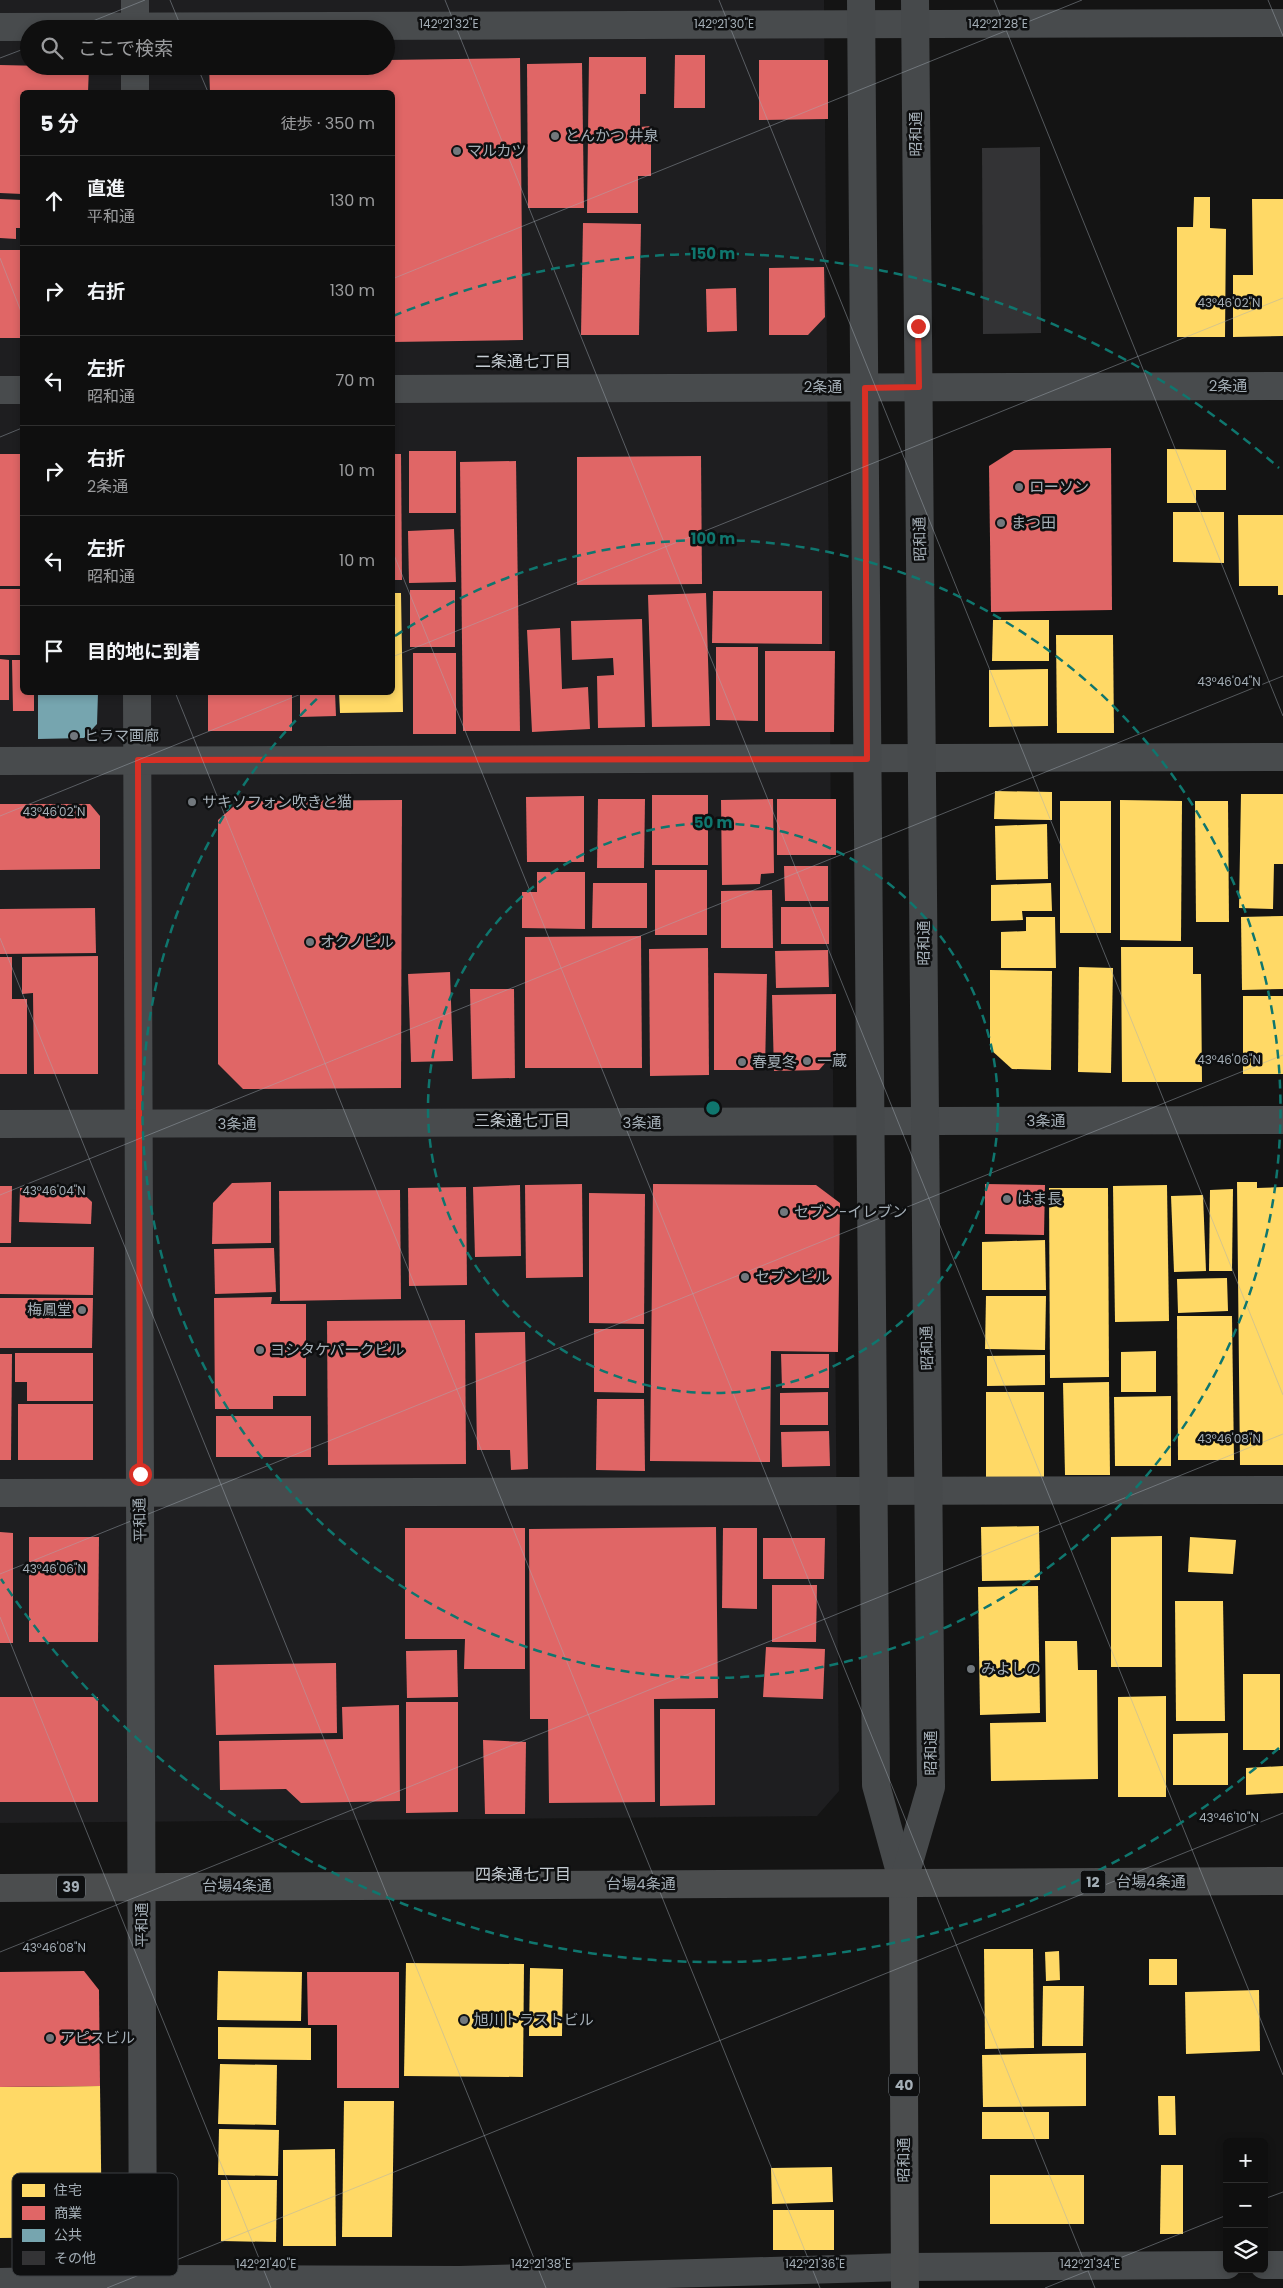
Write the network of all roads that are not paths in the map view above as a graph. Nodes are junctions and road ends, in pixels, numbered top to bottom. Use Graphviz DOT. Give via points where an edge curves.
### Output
graph roads {
  1 [pos="135,0"];
  2 [pos="861,12"];
  3 [pos="916,12"];
  4 [pos="135,20"];
  5 [pos="395,22"];
  6 [pos="1283,23"];
  7 [pos="0,28"];
  8 [pos="20,28"];
  9 [pos="135,75"];
  10 [pos="135,90"];
  11 [pos="1283,386"];
  12 [pos="919,387"];
  13 [pos="865,388"];
  14 [pos="395,389"];
  15 [pos="0,390"];
  16 [pos="20,390"];
  17 [pos="137,695"];
  18 [pos="1283,757"];
  19 [pos="922,758"];
  20 [pos="867,759"];
  21 [pos="138,760"];
  22 [pos="0,761"];
  23 [pos="1283,1120"];
  24 [pos="925,1121"];
  25 [pos="871,1122"];
  26 [pos="0,1124"];
  27 [pos="139,1124"];
  28 [pos="1283,1490"];
  29 [pos="874,1491"];
  30 [pos="928,1491"];
  31 [pos="0,1492"];
  32 [pos="140,1492"];
  33 [pos="1283,1881"];
  34 [pos="903,1883"];
  35 [pos="142,1886"];
  36 [pos="0,1888"];
  37 [pos="143,2173"];
  38 [pos="1223,2265"];
  39 [pos="1268,2265"];
  40 [pos="1283,2265"];
  41 [pos="905,2277"];
  42 [pos="0,2282"];
  43 [pos="143,2283"];
  1 -- 4 [label="street"];
  2 -- 3 [label="street"];
  2 -- 5 [label="street"];
  2 -- 13 [label="street, 昭和通"];
  3 -- 6 [label="street"];
  3 -- 12 [label="street, 昭和通"];
  7 -- 8 [label="street"];
  9 -- 10 [label="street"];
  11 -- 12 [label="street, 2条通"];
  12 -- 13 [label="street, 2条通"];
  12 -- 19 [label="street, 昭和通"];
  13 -- 14 [label="street, 2条通"];
  13 -- 20 [label="street, 昭和通"];
  15 -- 16 [label="street"];
  17 -- 21 [label="street, 平和通"];
  18 -- 19 [label="street"];
  19 -- 20 [label="street"];
  19 -- 24 [label="street, 昭和通"];
  20 -- 21 [label="street"];
  20 -- 25 [label="street, 昭和通"];
  21 -- 22 [label="street"];
  21 -- 27 [label="street, 平和通"];
  23 -- 24 [label="street, 3条通"];
  24 -- 25 [label="street, 3条通"];
  24 -- 30 [label="street, 昭和通"];
  25 -- 27 [label="street, 3条通"];
  25 -- 29 [label="street, 昭和通"];
  26 -- 27 [label="street, 3条通"];
  27 -- 32 [label="street, 平和通"];
  28 -- 30 [label="street"];
  29 -- 30 [label="street"];
  29 -- 32 [label="street"];
  29 -- 34 [label="street, 昭和通" via="876,1785"];
  30 -- 34 [label="street, 昭和通" via="931,1787"];
  31 -- 32 [label="street"];
  32 -- 35 [label="street, 平和通"];
  33 -- 34 [label="highway, 台場4条通 / 12"];
  34 -- 35 [label="highway, 台場4条通 / 12"];
  34 -- 41 [label="highway, 昭和通 / 40"];
  35 -- 36 [label="highway, 台場4条通 / 39"];
  35 -- 37 [label="street, 平和通"];
  38 -- 41 [label="street"];
  39 -- 40 [label="street"];
  41 -- 43 [label="street"];
  42 -- 43 [label="street"];
}
